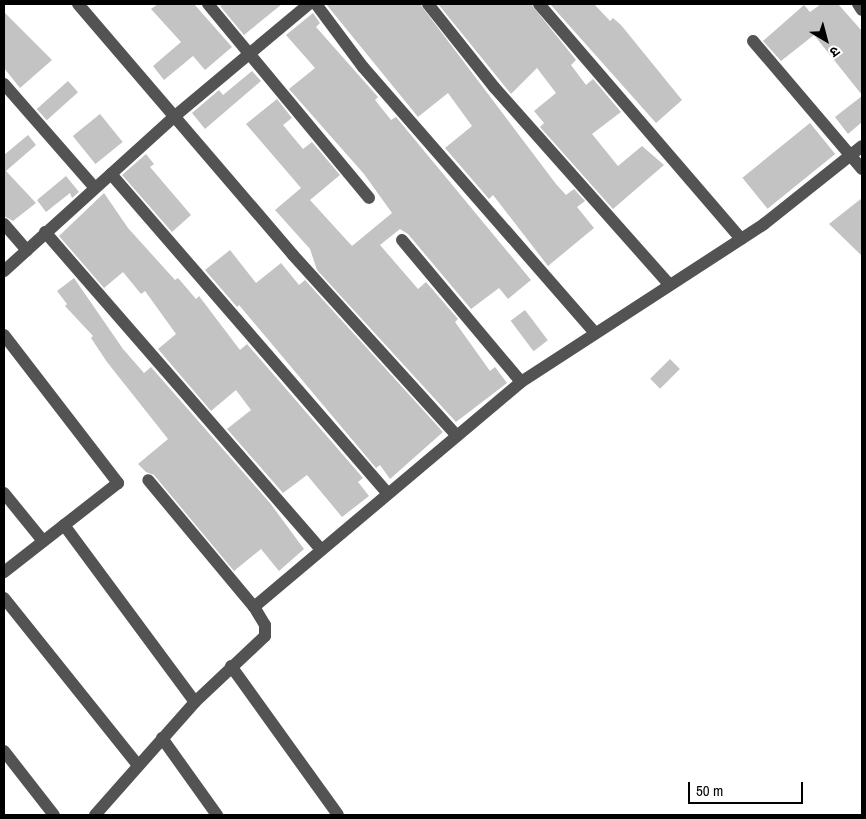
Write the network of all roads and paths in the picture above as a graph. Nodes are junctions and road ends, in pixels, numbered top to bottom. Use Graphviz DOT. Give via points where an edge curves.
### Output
graph roads {
  1 [pos="78,4"];
  2 [pos="208,4"];
  3 [pos="310,4"];
  4 [pos="316,4"];
  5 [pos="428,4"];
  6 [pos="538,4"];
  7 [pos="858,4"];
  8 [pos="862,10"];
  9 [pos="753,41"];
  10 [pos="249,53"];
  11 [pos="4,84"];
  12 [pos="175,116"];
  13 [pos="862,146"];
  14 [pos="850,155"];
  15 [pos="862,169"];
  16 [pos="111,174"];
  17 [pos="95,188"];
  18 [pos="369,198"];
  19 [pos="4,224"];
  20 [pos="45,232"];
  21 [pos="740,239"];
  22 [pos="402,240"];
  23 [pos="27,250"];
  24 [pos="4,271"];
  25 [pos="669,284"];
  26 [pos="593,332"];
  27 [pos="4,335"];
  28 [pos="521,382"];
  29 [pos="457,436"];
  30 [pos="148,480"];
  31 [pos="4,493"];
  32 [pos="388,494"];
  33 [pos="64,524"];
  34 [pos="43,541"];
  35 [pos="321,550"];
  36 [pos="4,572"];
  37 [pos="4,598"];
  38 [pos="254,607"];
  39 [pos="231,666"];
  40 [pos="195,702"];
  41 [pos="162,738"];
  42 [pos="4,750"];
  43 [pos="138,765"];
  44 [pos="100,813"];
  45 [pos="54,815"];
  46 [pos="217,815"];
  47 [pos="338,815"];
  1 -- 12 [label="street"];
  2 -- 10 [label="street"];
  3 -- 10 [label="street"];
  4 -- 26 [label="street" via="363,67"];
  5 -- 25 [label="street" via="494,87"];
  6 -- 21 [label="street"];
  7 -- 8 [label="street"];
  9 -- 14 [label="street"];
  10 -- 12 [label="street"];
  10 -- 18 [label="street"];
  11 -- 17 [label="street"];
  12 -- 16 [label="street"];
  12 -- 29 [label="street" via="293,255"];
  13 -- 14 [label="street"];
  14 -- 15 [label="street"];
  14 -- 21 [label="street"];
  16 -- 17 [label="street"];
  16 -- 32 [label="street"];
  17 -- 20 [label="street"];
  19 -- 23 [label="street"];
  20 -- 23 [label="street"];
  20 -- 35 [label="street"];
  21 -- 25 [label="street"];
  22 -- 28 [label="street"];
  23 -- 24 [label="street"];
  25 -- 26 [label="street"];
  26 -- 28 [label="street"];
  27 -- 33 [label="street" via="118,483"];
  28 -- 29 [label="street"];
  29 -- 32 [label="street"];
  30 -- 38 [label="street"];
  31 -- 34 [label="street"];
  32 -- 35 [label="street"];
  33 -- 34 [label="street"];
  33 -- 40 [label="street"];
  34 -- 36 [label="street"];
  35 -- 38 [label="street"];
  37 -- 43 [label="street"];
  38 -- 39 [label="street" via="265,625 265,636"];
  39 -- 40 [label="street"];
  39 -- 47 [label="street"];
  40 -- 41 [label="street"];
  41 -- 43 [label="street"];
  41 -- 46 [label="street"];
  42 -- 45 [label="street"];
  43 -- 44 [label="street"];
}
